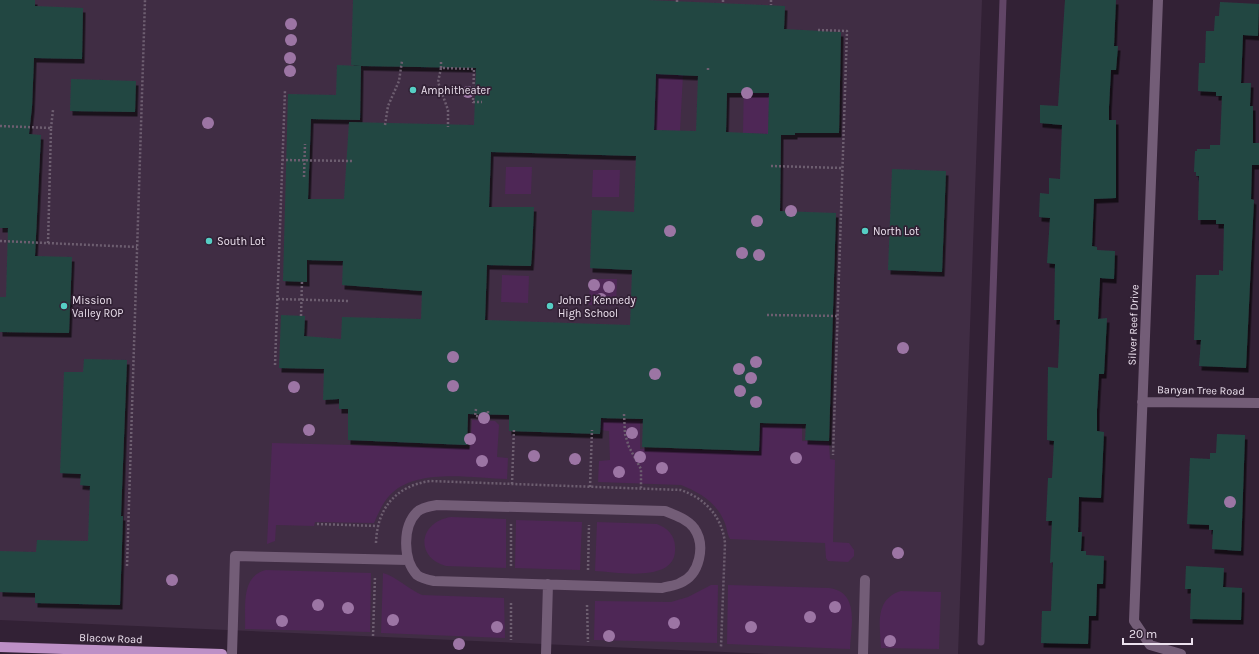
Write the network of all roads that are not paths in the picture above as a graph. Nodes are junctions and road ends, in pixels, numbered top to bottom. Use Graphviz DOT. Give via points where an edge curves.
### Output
graph roads {
  1 [pos="1158,0"];
  2 [pos="1142,402"];
  3 [pos="1259,403"];
  4 [pos="408,560"];
  5 [pos="865,580"];
  6 [pos="548,584"];
  7 [pos="0,647"];
  8 [pos="141,652"];
  9 [pos="222,654"];
  10 [pos="232,654"];
  11 [pos="546,654"];
  12 [pos="863,654"];
  13 [pos="1182,654"];
  1 -- 2 [label="street, Silver Reef Drive"];
  2 -- 3 [label="street, Banyan Tree Road"];
  2 -- 13 [label="street, Silver Reef Drive" via="1134,621 1150,645"];
  4 -- 6 [label="street" via="418,576 434,581"];
  4 -- 6 [label="street" via="409,523 418,511 437,505 665,512 679,516 693,527 698,539 699,563 696,571 681,583 662,588"];
  4 -- 10 [label="street" via="235,556"];
  5 -- 12 [label="street"];
  6 -- 11 [label="street"];
  7 -- 8 [label="main road, Blacow Road"];
  8 -- 9 [label="main road, Blacow Road"];
}
